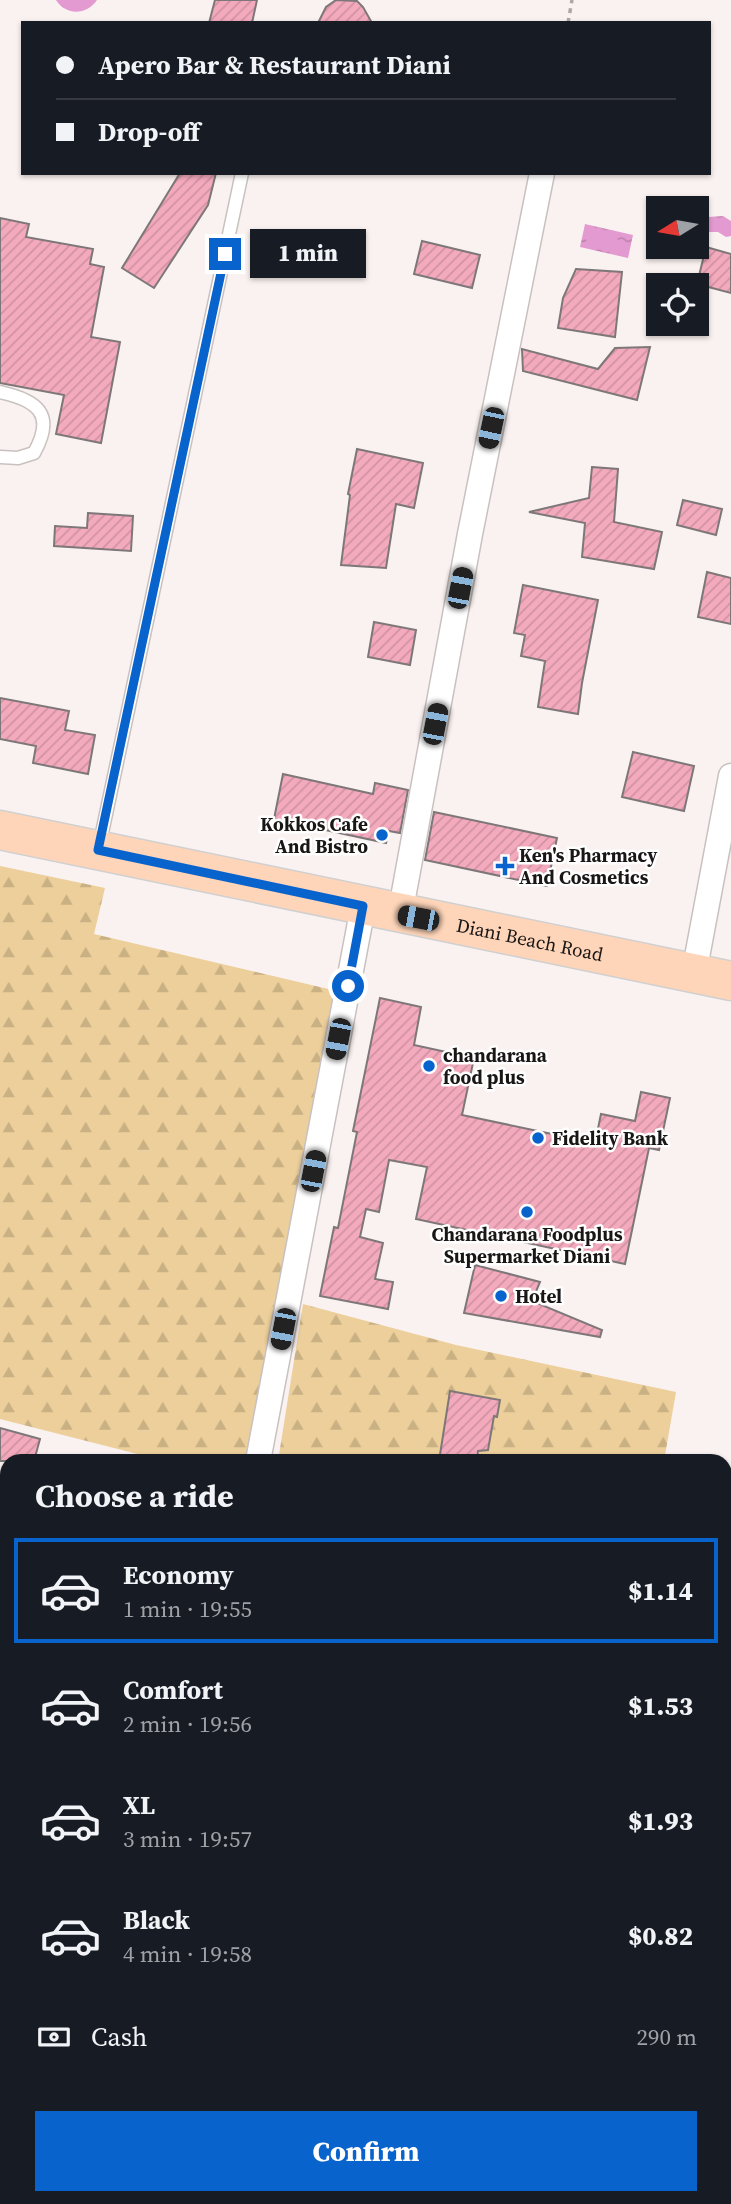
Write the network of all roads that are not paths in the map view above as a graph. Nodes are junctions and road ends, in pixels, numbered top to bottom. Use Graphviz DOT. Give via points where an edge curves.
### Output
graph roads {
  1 [pos="242,175"];
  2 [pos="542,175"];
  3 [pos="0,392"];
  4 [pos="0,457"];
  5 [pos="731,776"];
  6 [pos="0,830"];
  7 [pos="98,850"];
  8 [pos="363,906"];
  9 [pos="400,914"];
  10 [pos="694,973"];
  11 [pos="731,981"];
  12 [pos="259,1454"];
  1 -- 7 [label="lane"];
  2 -- 9 [label="street"];
  3 -- 4 [label="lane" via="22,396 36,405 43,429 34,453"];
  5 -- 10 [label="street"];
  6 -- 7 [label="main road, Diani Beach Road"];
  7 -- 8 [label="main road, Diani Beach Road"];
  8 -- 9 [label="main road, Diani Beach Road"];
  8 -- 12 [label="street"];
  9 -- 10 [label="main road, Diani Beach Road"];
  10 -- 11 [label="main road, Diani Beach Road"];
}
